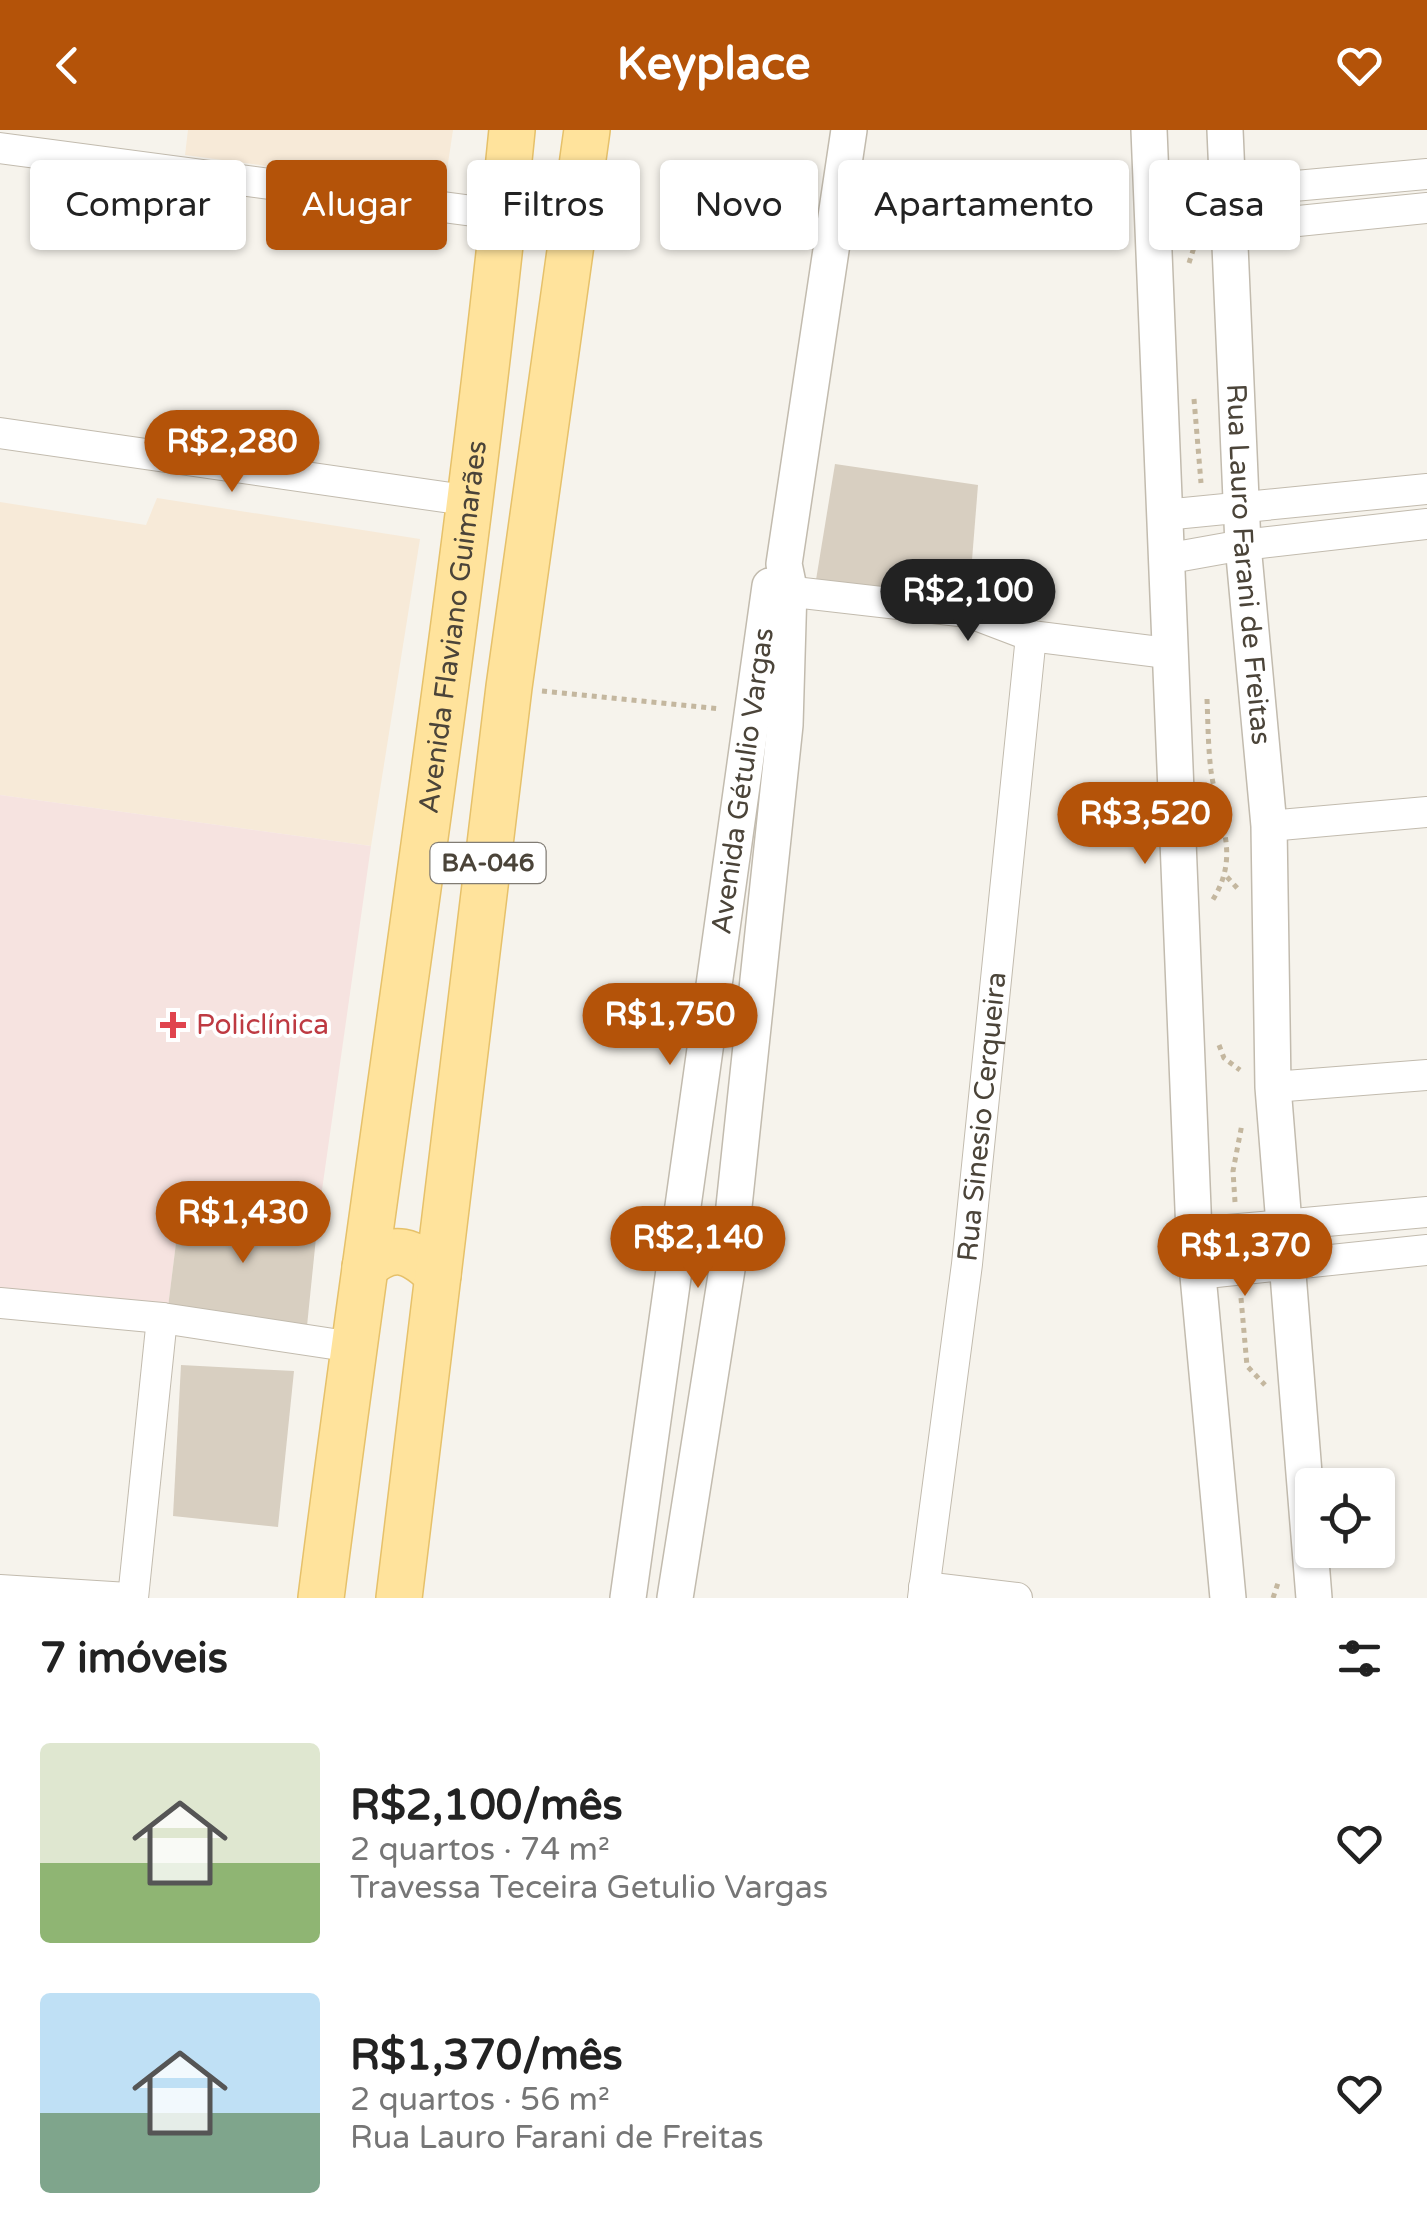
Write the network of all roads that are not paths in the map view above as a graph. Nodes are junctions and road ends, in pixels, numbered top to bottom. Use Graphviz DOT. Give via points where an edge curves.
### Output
graph roads {
  1 [pos="512,130"];
  2 [pos="588,130"];
  3 [pos="849,130"];
  4 [pos="1149,130"];
  5 [pos="1225,130"];
  6 [pos="84,144"];
  7 [pos="0,148"];
  8 [pos="509,160"];
  9 [pos="1226,160"];
  10 [pos="1427,174"];
  11 [pos="1300,185"];
  12 [pos="1427,208"];
  13 [pos="467,209"];
  14 [pos="1300,221"];
  15 [pos="499,250"];
  16 [pos="1231,250"];
  17 [pos="0,433"];
  18 [pos="1427,489"];
  19 [pos="472,501"];
  20 [pos="1244,508"];
  21 [pos="1164,514"];
  22 [pos="1427,524"];
  23 [pos="1243,544"];
  24 [pos="1166,559"];
  25 [pos="780,580"];
  26 [pos="1031,636"];
  27 [pos="1167,652"];
  28 [pos="764,720"];
  29 [pos="1427,812"];
  30 [pos="1269,826"];
  31 [pos="1427,1074"];
  32 [pos="1252,1082"];
  33 [pos="380,1138"];
  34 [pos="454,1152"];
  35 [pos="1427,1212"];
  36 [pos="1284,1226"];
  37 [pos="1194,1233"];
  38 [pos="1427,1250"];
  39 [pos="677,1256"];
  40 [pos="728,1263"];
  41 [pos="1288,1265"];
  42 [pos="365,1267"];
  43 [pos="1197,1274"];
  44 [pos="438,1275"];
  45 [pos="0,1303"];
  46 [pos="162,1318"];
  47 [pos="353,1346"];
  48 [pos="0,1590"];
  49 [pos="924,1593"];
  50 [pos="131,1598"];
  51 [pos="321,1598"];
  52 [pos="399,1598"];
  53 [pos="628,1598"];
  54 [pos="675,1598"];
  55 [pos="1017,1598"];
  56 [pos="1228,1598"];
  57 [pos="1314,1598"];
  1 -- 8 [label="main road, Avenida Flaviano Guimarães / BA-046"];
  2 -- 34 [label="main road, BA-046" via="509,687"];
  3 -- 25 [label="street, Avenida Gétulio Vargas"];
  4 -- 21 [label="street"];
  5 -- 9 [label="street, Rua Lauro Farani de Freitas"];
  6 -- 7 [label="street"];
  6 -- 13 [label="street"];
  10 -- 11 [label="street"];
  12 -- 14 [label="street"];
  15 -- 19 [label="main road, Avenida Flaviano Guimarães / BA-046"];
  16 -- 20 [label="street, Rua Lauro Farani de Freitas"];
  17 -- 19 [label="street"];
  18 -- 20 [label="street"];
  19 -- 33 [label="main road, Avenida Flaviano Guimarães / BA-046"];
  20 -- 21 [label="street"];
  20 -- 23 [label="street, Rua Lauro Farani de Freitas"];
  21 -- 24 [label="street"];
  22 -- 23 [label="street"];
  23 -- 24 [label="street"];
  23 -- 30 [label="street, Rua Lauro Farani de Freitas"];
  24 -- 27 [label="street"];
  25 -- 26 [label="street" via="968,612"];
  25 -- 28 [label="street, Avenida Gétulio Vargas"];
  26 -- 27 [label="street"];
  26 -- 49 [label="street, Rua Sinesio Cerqueira" via="967,1264"];
  27 -- 37 [label="street"];
  28 -- 39 [label="street, Avenida Gétulio Vargas"];
  28 -- 40 [label="street, Avenida Gétulio Vargas"];
  29 -- 30 [label="street"];
  30 -- 32 [label="street, Rua Lauro Farani de Freitas"];
  31 -- 32 [label="street"];
  32 -- 36 [label="street, Rua Lauro Farani de Freitas"];
  33 -- 34 [label="main road" via="414,1158"];
  33 -- 42 [label="main road, Avenida Flaviano Guimarães / BA-046"];
  34 -- 44 [label="main road, BA-046"];
  35 -- 36 [label="street"];
  36 -- 37 [label="street"];
  36 -- 41 [label="street, Rua Lauro Farani de Freitas"];
  37 -- 43 [label="street"];
  38 -- 41 [label="street"];
  39 -- 40 [label="street"];
  39 -- 53 [label="street, Avenida Gétulio Vargas"];
  40 -- 54 [label="street, Avenida Gétulio Vargas"];
  41 -- 43 [label="street"];
  41 -- 57 [label="street, Rua Lauro Farani de Freitas"];
  42 -- 44 [label="main road" via="398,1250 414,1254"];
  42 -- 47 [label="main road, Avenida Flaviano Guimarães / BA-046"];
  43 -- 56 [label="street"];
  44 -- 52 [label="main road, BA-046"];
  45 -- 46 [label="street"];
  46 -- 47 [label="street"];
  46 -- 50 [label="street"];
  47 -- 51 [label="main road, Avenida Flaviano Guimarães / BA-046"];
  48 -- 50 [label="street"];
  49 -- 55 [label="street"];
}
